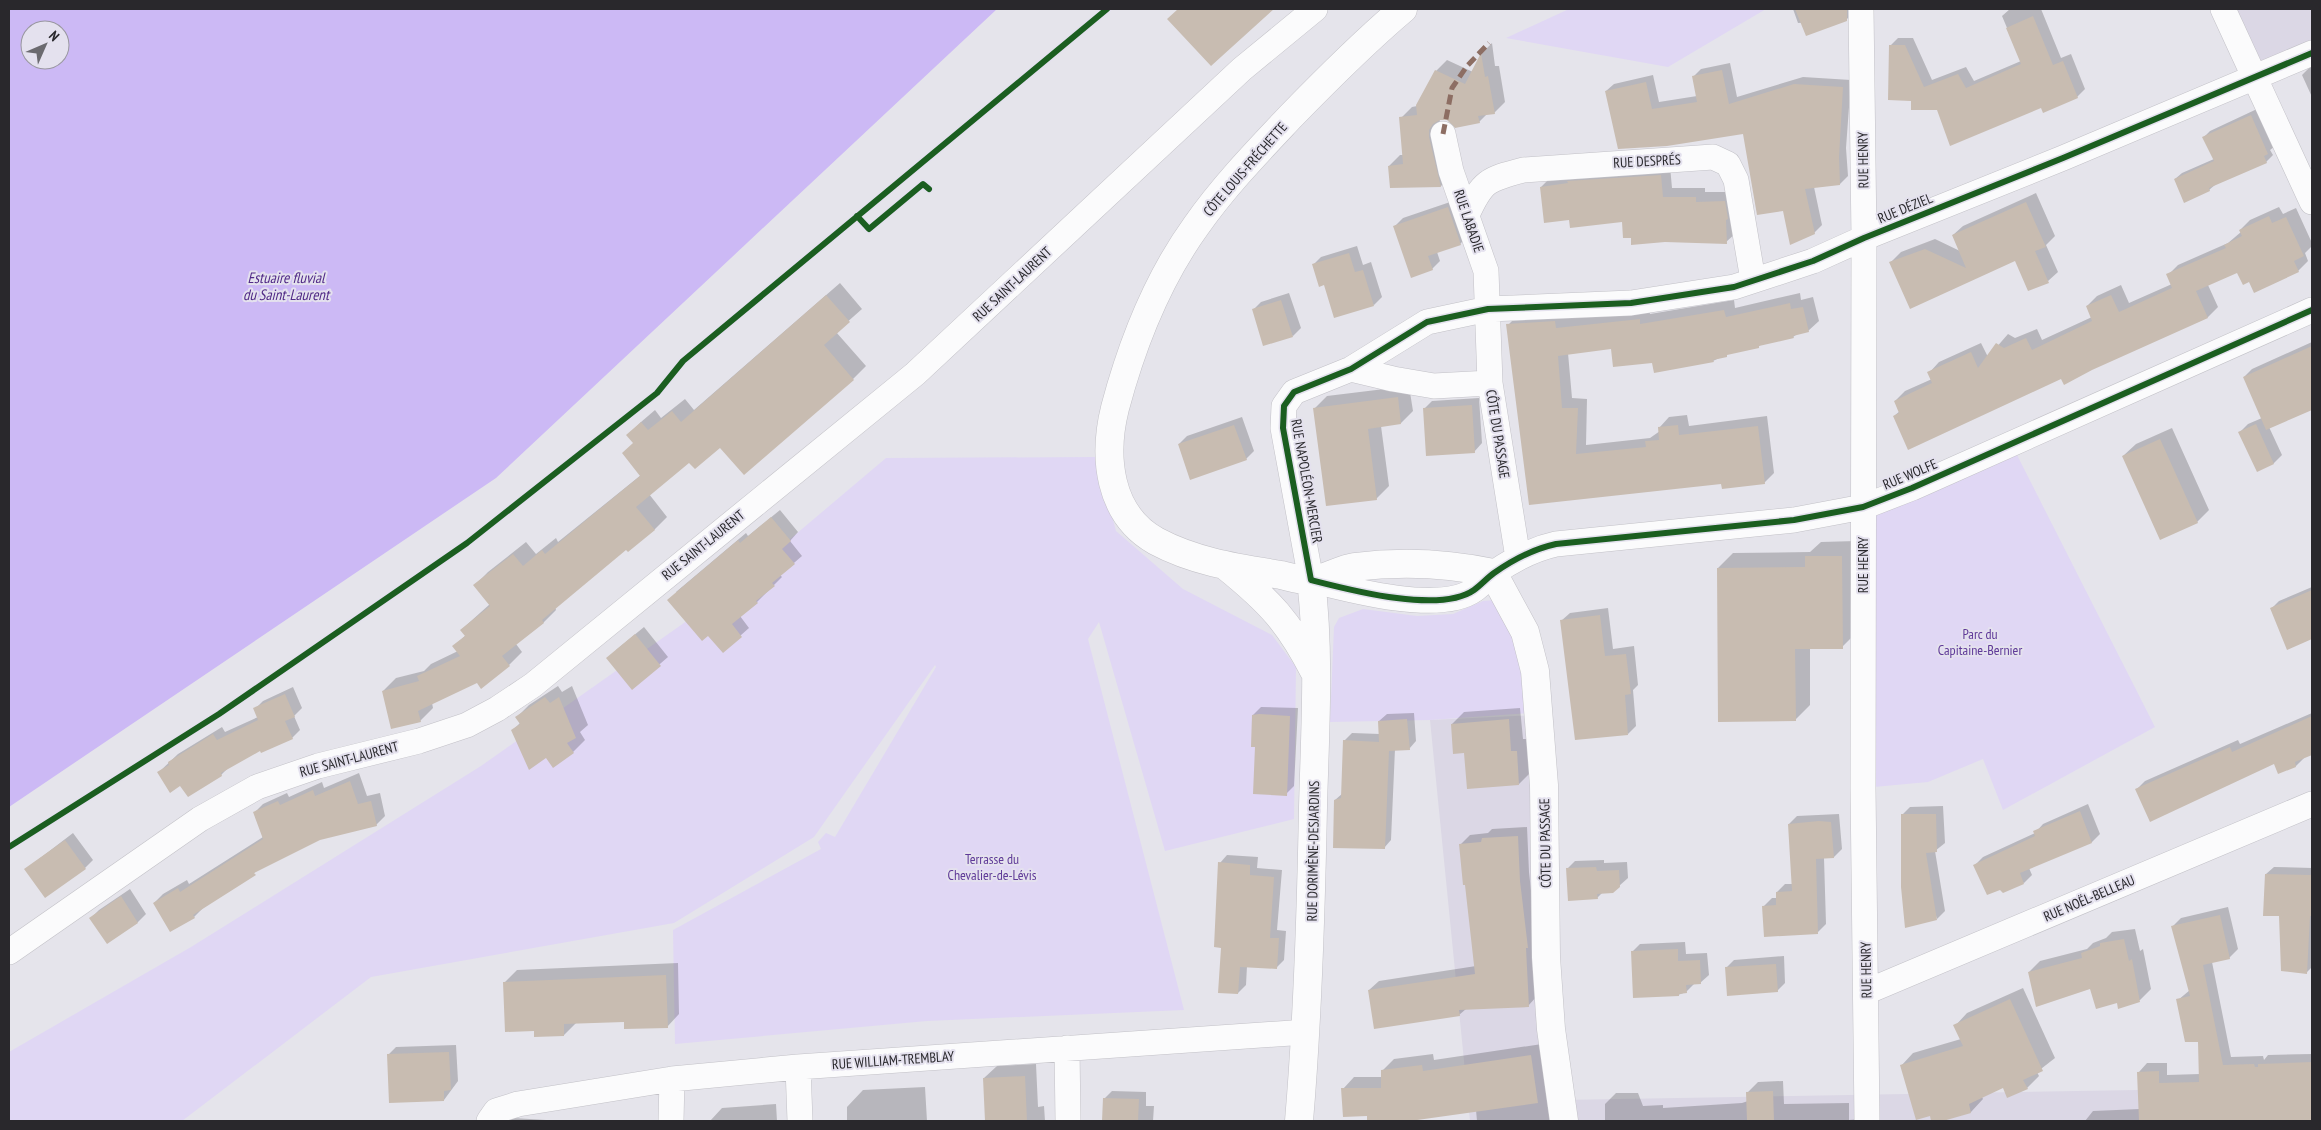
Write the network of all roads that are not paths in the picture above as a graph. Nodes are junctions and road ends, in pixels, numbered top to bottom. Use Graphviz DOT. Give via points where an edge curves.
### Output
graph roads {
  1 [pos="1315,9"];
  2 [pos="1404,9"];
  3 [pos="1861,9"];
  4 [pos="2223,9"];
  5 [pos="2312,53"];
  6 [pos="2254,79"];
  7 [pos="1443,134"];
  8 [pos="2312,202"];
  9 [pos="1467,215"];
  10 [pos="1864,238"];
  11 [pos="1753,280"];
  12 [pos="1488,309"];
  13 [pos="2312,310"];
  14 [pos="1351,368"];
  15 [pos="1490,383"];
  16 [pos="1863,507"];
  17 [pos="1518,558"];
  18 [pos="1226,566"];
  19 [pos="1493,573"];
  20 [pos="1311,580"];
  21 [pos="1317,676"];
  22 [pos="2312,804"];
  23 [pos="9,952"];
  24 [pos="1866,992"];
  25 [pos="1306,1032"];
  26 [pos="1066,1048"];
  27 [pos="798,1067"];
  28 [pos="672,1080"];
  29 [pos="489,1121"];
  30 [pos="671,1121"];
  31 [pos="800,1121"];
  32 [pos="1068,1121"];
  33 [pos="1299,1121"];
  34 [pos="1564,1121"];
  35 [pos="1867,1121"];
  1 -- 23 [label="street, RUE SAINT-LAURENT" via="1242,69 915,374 533,684 467,725 318,766 257,787 200,819"];
  2 -- 18 [label="main road, CÔTE LOUIS-FRÉCHETTE" via="1323,83 1222,191 1170,267 1125,370 1112,419 1108,451 1110,476 1118,500 1135,524 1154,540"];
  3 -- 10 [label="street, RUE HENRY"];
  4 -- 6 [label="street"];
  5 -- 6 [label="street, RUE DÉZIEL"];
  6 -- 8 [label="street"];
  6 -- 10 [label="street, RUE DÉZIEL"];
  7 -- 9 [label="street, RUE LABADIE" via="1451,171"];
  9 -- 11 [label="street, RUE DESPRÉS" via="1477,192 1498,176 1524,170 1713,157 1728,164 1736,180"];
  9 -- 12 [label="street, RUE LABADIE" via="1486,271"];
  10 -- 11 [label="street, RUE DÉZIEL" via="1813,261"];
  10 -- 16 [label="street, RUE HENRY"];
  11 -- 12 [label="street, RUE DÉZIEL" via="1734,287 1631,302"];
  12 -- 14 [label="street, RUE NAPOLÉON-MERCIER" via="1427,322"];
  12 -- 15 [label="street, CÔTE DU PASSAGE"];
  13 -- 16 [label="street, RUE WOLFE"];
  14 -- 15 [label="street" via="1434,386"];
  14 -- 20 [label="street, RUE NAPOLÉON-MERCIER" via="1294,392 1284,406 1282,428"];
  15 -- 17 [label="street, CÔTE DU PASSAGE"];
  16 -- 17 [label="street, RUE WOLFE" via="1794,520 1556,544 1534,549"];
  16 -- 24 [label="street, RUE HENRY"];
  17 -- 19 [label="street, RUE WOLFE"];
  18 -- 20 [label="main road, CÔTE LOUIS-FRÉCHETTE"];
  18 -- 21 [label="main road" via="1278,612 1300,643"];
  19 -- 20 [label="main road, CÔTE LOUIS-FRÉCHETTE" via="1424,562 1352,567"];
  19 -- 20 [label="street, CÔTE LOUIS-FRÉCHETTE" via="1474,590 1455,600 1433,601 1359,592"];
  19 -- 34 [label="main road, CÔTE DU PASSAGE" via="1525,632 1536,672 1544,785 1546,957 1551,1029"];
  20 -- 21 [label="main road, RUE DORIMÈNE-DESJARDINS"];
  21 -- 25 [label="main road, RUE DORIMÈNE-DESJARDINS"];
  22 -- 24 [label="street, RUE NOËL-BELLEAU"];
  24 -- 35 [label="street, RUE HENRY"];
  25 -- 26 [label="street, RUE WILLIAM-TREMBLAY"];
  25 -- 33 [label="main road, RUE DORIMÈNE-DESJARDINS"];
  26 -- 27 [label="street, RUE WILLIAM-TREMBLAY"];
  26 -- 32 [label="street"];
  27 -- 28 [label="street, RUE WILLIAM-TREMBLAY"];
  27 -- 31 [label="street"];
  28 -- 29 [label="street, RUE WILLIAM-TREMBLAY" via="518,1104 496,1111"];
  28 -- 30 [label="street"];
}
